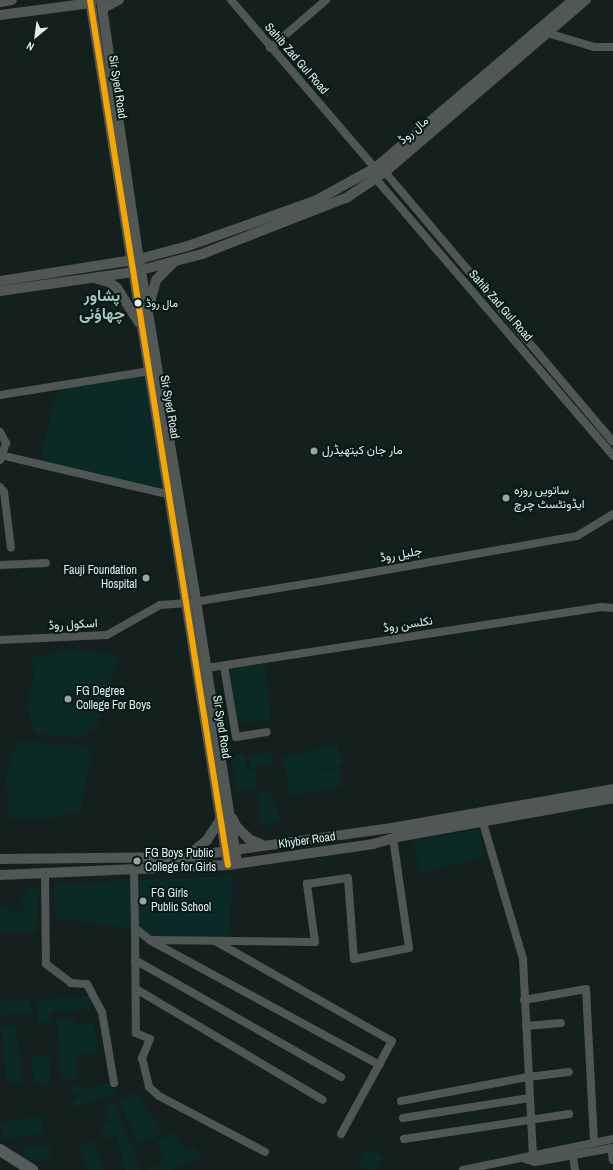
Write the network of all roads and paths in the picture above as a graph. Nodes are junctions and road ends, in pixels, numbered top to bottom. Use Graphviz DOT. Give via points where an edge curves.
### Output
graph roads {
  1 [pos="12,0"];
  2 [pos="119,0"];
  3 [pos="231,0"];
  4 [pos="326,0"];
  5 [pos="573,0"];
  6 [pos="586,0"];
  7 [pos="0,2"];
  8 [pos="91,2"];
  9 [pos="102,4"];
  10 [pos="0,14"];
  11 [pos="543,31"];
  12 [pos="613,47"];
  13 [pos="270,48"];
  14 [pos="112,109"];
  15 [pos="375,168"];
  16 [pos="385,172"];
  17 [pos="376,179"];
  18 [pos="135,260"];
  19 [pos="175,261"];
  20 [pos="137,271"];
  21 [pos="87,278"];
  22 [pos="0,281"];
  23 [pos="0,291"];
  24 [pos="148,311"];
  25 [pos="143,330"];
  26 [pos="150,371"];
  27 [pos="0,395"];
  28 [pos="0,432"];
  29 [pos="613,442"];
  30 [pos="613,456"];
  31 [pos="0,457"];
  32 [pos="0,486"];
  33 [pos="171,495"];
  34 [pos="613,514"];
  35 [pos="11,548"];
  36 [pos="46,563"];
  37 [pos="0,565"];
  38 [pos="192,602"];
  39 [pos="613,608"];
  40 [pos="0,640"];
  41 [pos="224,666"];
  42 [pos="207,668"];
  43 [pos="267,732"];
  44 [pos="613,789"];
  45 [pos="613,798"];
  46 [pos="226,815"];
  47 [pos="483,823"];
  48 [pos="393,838"];
  49 [pos="261,844"];
  50 [pos="231,849"];
  51 [pos="185,857"];
  52 [pos="0,859"];
  53 [pos="232,864"];
  54 [pos="134,871"];
  55 [pos="45,874"];
  56 [pos="0,875"];
  57 [pos="135,928"];
  58 [pos="150,940"];
  59 [pos="215,941"];
  60 [pos="135,960"];
  61 [pos="136,989"];
  62 [pos="524,1000"];
  63 [pos="561,1023"];
  64 [pos="526,1026"];
  65 [pos="379,1065"];
  66 [pos="568,1072"];
  67 [pos="340,1077"];
  68 [pos="528,1077"];
  69 [pos="114,1083"];
  70 [pos="529,1098"];
  71 [pos="323,1100"];
  72 [pos="401,1101"];
  73 [pos="569,1114"];
  74 [pos="403,1118"];
  75 [pos="530,1120"];
  76 [pos="341,1134"];
  77 [pos="404,1139"];
  78 [pos="613,1139"];
  79 [pos="594,1143"];
  80 [pos="612,1148"];
  81 [pos="0,1150"];
  82 [pos="265,1152"];
  83 [pos="573,1156"];
  84 [pos="529,1158"];
  85 [pos="613,1160"];
  86 [pos="32,1170"];
  87 [pos="463,1170"];
  88 [pos="532,1170"];
  89 [pos="575,1170"];
  1 -- 7 [label="main road"];
  2 -- 9 [label="main road"];
  3 -- 13 [label="street, Sahib Zad Gul Road"];
  4 -- 13 [label="street"];
  5 -- 11 [label="main road, مال روڈ"];
  6 -- 11 [label="main road, مال روڈ"];
  8 -- 10 [label="main road"];
  8 -- 14 [label="main road, Sir Syed Road"];
  9 -- 14 [label="main road, Sir Syed Road"];
  11 -- 12 [label="street" via="594,48"];
  11 -- 15 [label="main road, مال روڈ"];
  11 -- 16 [label="main road, مال روڈ"];
  13 -- 15 [label="street, Sahib Zad Gul Road"];
  14 -- 18 [label="main road, Sir Syed Road"];
  15 -- 16 [label="street, Sahib Zad Gul Road"];
  15 -- 17 [label="street"];
  15 -- 18 [label="main road, مال روڈ" via="317,200 188,246"];
  16 -- 17 [label="main road, مال روڈ"];
  16 -- 29 [label="street, Sahib Zad Gul Road"];
  17 -- 19 [label="main road, مال روڈ" via="346,198 202,254"];
  17 -- 30 [label="street, Sahib Zad Gul Road"];
  18 -- 20 [label="main road, Sir Syed Road"];
  18 -- 22 [label="main road, مال روڈ"];
  19 -- 20 [label="main road, مال روڈ"];
  19 -- 24 [label="main road" via="156,280"];
  20 -- 21 [label="main road, مال روڈ"];
  20 -- 24 [label="main road, Sir Syed Road"];
  20 -- 25 [label="main road, Sir Syed Road"];
  21 -- 23 [label="main road, مال روڈ"];
  21 -- 25 [label="main road" via="109,282 118,288"];
  24 -- 38 [label="main road, Sir Syed Road"];
  25 -- 26 [label="main road, Sir Syed Road"];
  26 -- 27 [label="street"];
  26 -- 33 [label="main road, Sir Syed Road"];
  28 -- 31 [label="street" via="6,443"];
  31 -- 33 [label="street"];
  32 -- 35 [label="street" via="4,492"];
  33 -- 38 [label="main road, Sir Syed Road"];
  34 -- 38 [label="street, جلیل روڈ" via="577,536"];
  36 -- 37 [label="street"];
  38 -- 40 [label="street, اسکول روڈ" via="160,605 107,635"];
  38 -- 42 [label="main road, Sir Syed Road"];
  38 -- 46 [label="main road, Sir Syed Road"];
  39 -- 41 [label="street, نکلسن روڈ" via="601,607"];
  41 -- 42 [label="street, نکلسن روڈ"];
  41 -- 43 [label="street" via="236,737"];
  42 -- 46 [label="main road, Sir Syed Road"];
  44 -- 49 [label="main road, Khyber Road" via="392,828"];
  45 -- 47 [label="main road, Khyber Road"];
  46 -- 49 [label="main road" via="249,839"];
  46 -- 50 [label="main road"];
  46 -- 51 [label="main road" via="198,850"];
  47 -- 48 [label="main road, Khyber Road"];
  47 -- 62 [label="street" via="523,959"];
  48 -- 53 [label="main road, Khyber Road" via="373,844"];
  48 -- 59 [label="street" via="409,948 354,959 348,878 307,884 315,942"];
  49 -- 50 [label="main road, Khyber Road"];
  50 -- 51 [label="main road, Khyber Road"];
  50 -- 53 [label="main road"];
  51 -- 52 [label="main road, Khyber Road"];
  53 -- 54 [label="main road, Khyber Road"];
  54 -- 55 [label="main road, Khyber Road"];
  54 -- 57 [label="street"];
  55 -- 56 [label="main road, Khyber Road"];
  55 -- 69 [label="street" via="46,964 71,983 87,984 102,1012"];
  57 -- 58 [label="street"];
  57 -- 60 [label="street"];
  58 -- 59 [label="street"];
  58 -- 65 [label="street"];
  59 -- 65 [label="street" via="392,1041"];
  60 -- 61 [label="street"];
  60 -- 67 [label="street"];
  61 -- 71 [label="street"];
  61 -- 82 [label="street" via="136,1033 150,1039 142,1058 149,1087 159,1096"];
  62 -- 64 [label="street"];
  62 -- 79 [label="street" via="586,989"];
  63 -- 64 [label="street"];
  64 -- 68 [label="street"];
  65 -- 76 [label="street"];
  66 -- 68 [label="street"];
  68 -- 70 [label="street"];
  68 -- 72 [label="street"];
  70 -- 74 [label="street"];
  70 -- 75 [label="street"];
  73 -- 75 [label="street"];
  75 -- 77 [label="street"];
  75 -- 84 [label="street"];
  78 -- 79 [label="street"];
  79 -- 84 [label="street"];
  80 -- 83 [label="street"];
  80 -- 85 [label="street"];
  81 -- 86 [label="highway"];
  83 -- 84 [label="street"];
  83 -- 89 [label="street"];
  84 -- 87 [label="street"];
  84 -- 88 [label="street"];
}
